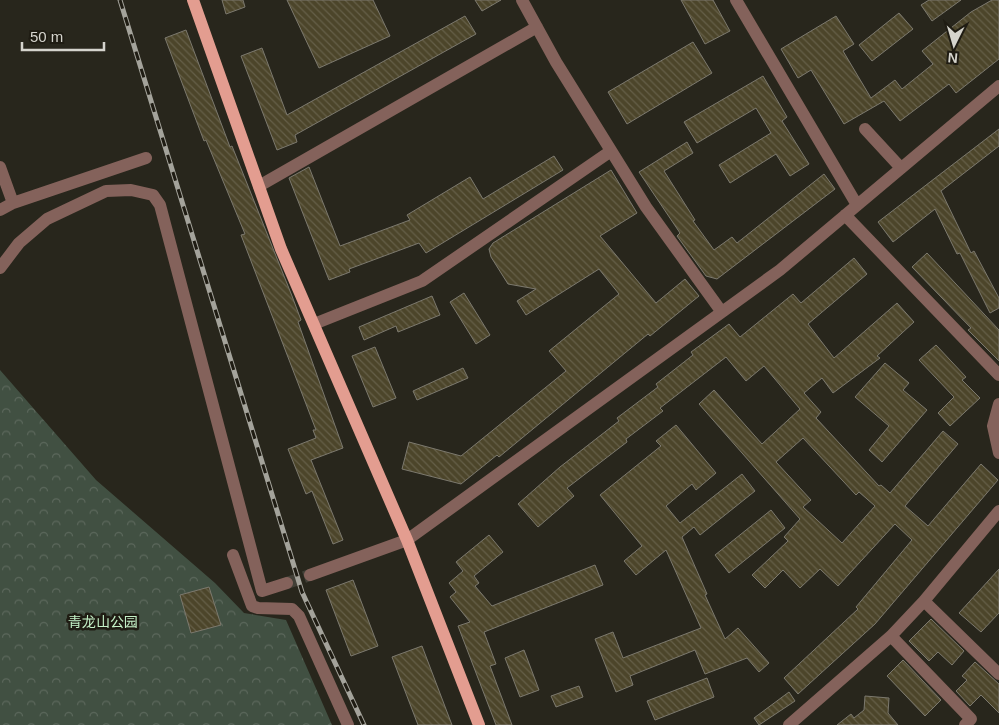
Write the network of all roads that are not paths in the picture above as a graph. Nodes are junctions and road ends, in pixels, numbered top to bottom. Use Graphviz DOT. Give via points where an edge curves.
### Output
graph roads {
  1 [pos="193,0"];
  2 [pos="522,0"];
  3 [pos="736,0"];
  4 [pos="537,27"];
  5 [pos="999,86"];
  6 [pos="865,129"];
  7 [pos="611,151"];
  8 [pos="146,158"];
  9 [pos="0,167"];
  10 [pos="901,168"];
  11 [pos="259,186"];
  12 [pos="14,203"];
  13 [pos="857,205"];
  14 [pos="0,210"];
  15 [pos="845,215"];
  16 [pos="0,268"];
  17 [pos="721,311"];
  18 [pos="314,324"];
  19 [pos="999,375"];
  20 [pos="999,404"];
  21 [pos="999,453"];
  22 [pos="999,511"];
  23 [pos="407,540"];
  24 [pos="233,555"];
  25 [pos="310,575"];
  26 [pos="287,583"];
  27 [pos="924,601"];
  28 [pos="891,636"];
  29 [pos="999,674"];
  30 [pos="348,725"];
  31 [pos="479,725"];
  32 [pos="789,725"];
  33 [pos="965,725"];
  1 -- 11 [label="main road"];
  2 -- 4 [label="street"];
  3 -- 13 [label="street"];
  4 -- 7 [label="street"];
  4 -- 11 [label="street"];
  5 -- 10 [label="street"];
  6 -- 10 [label="street"];
  7 -- 17 [label="street"];
  7 -- 18 [label="street" via="422,281"];
  8 -- 12 [label="street"];
  9 -- 12 [label="street"];
  10 -- 13 [label="street"];
  11 -- 18 [label="main road"];
  12 -- 14 [label="street"];
  13 -- 15 [label="street"];
  15 -- 17 [label="street" via="780,270"];
  15 -- 19 [label="street"];
  16 -- 26 [label="street" via="19,243 47,219 106,191 131,190 153,194 162,215 262,591"];
  17 -- 23 [label="street"];
  18 -- 23 [label="main road"];
  20 -- 21 [label="street" via="993,426"];
  22 -- 27 [label="street"];
  23 -- 25 [label="street"];
  23 -- 31 [label="main road"];
  24 -- 30 [label="street" via="252,606 292,609 298,616"];
  27 -- 28 [label="street"];
  27 -- 29 [label="street"];
  28 -- 32 [label="street"];
  28 -- 33 [label="street" via="971,719"];
}
